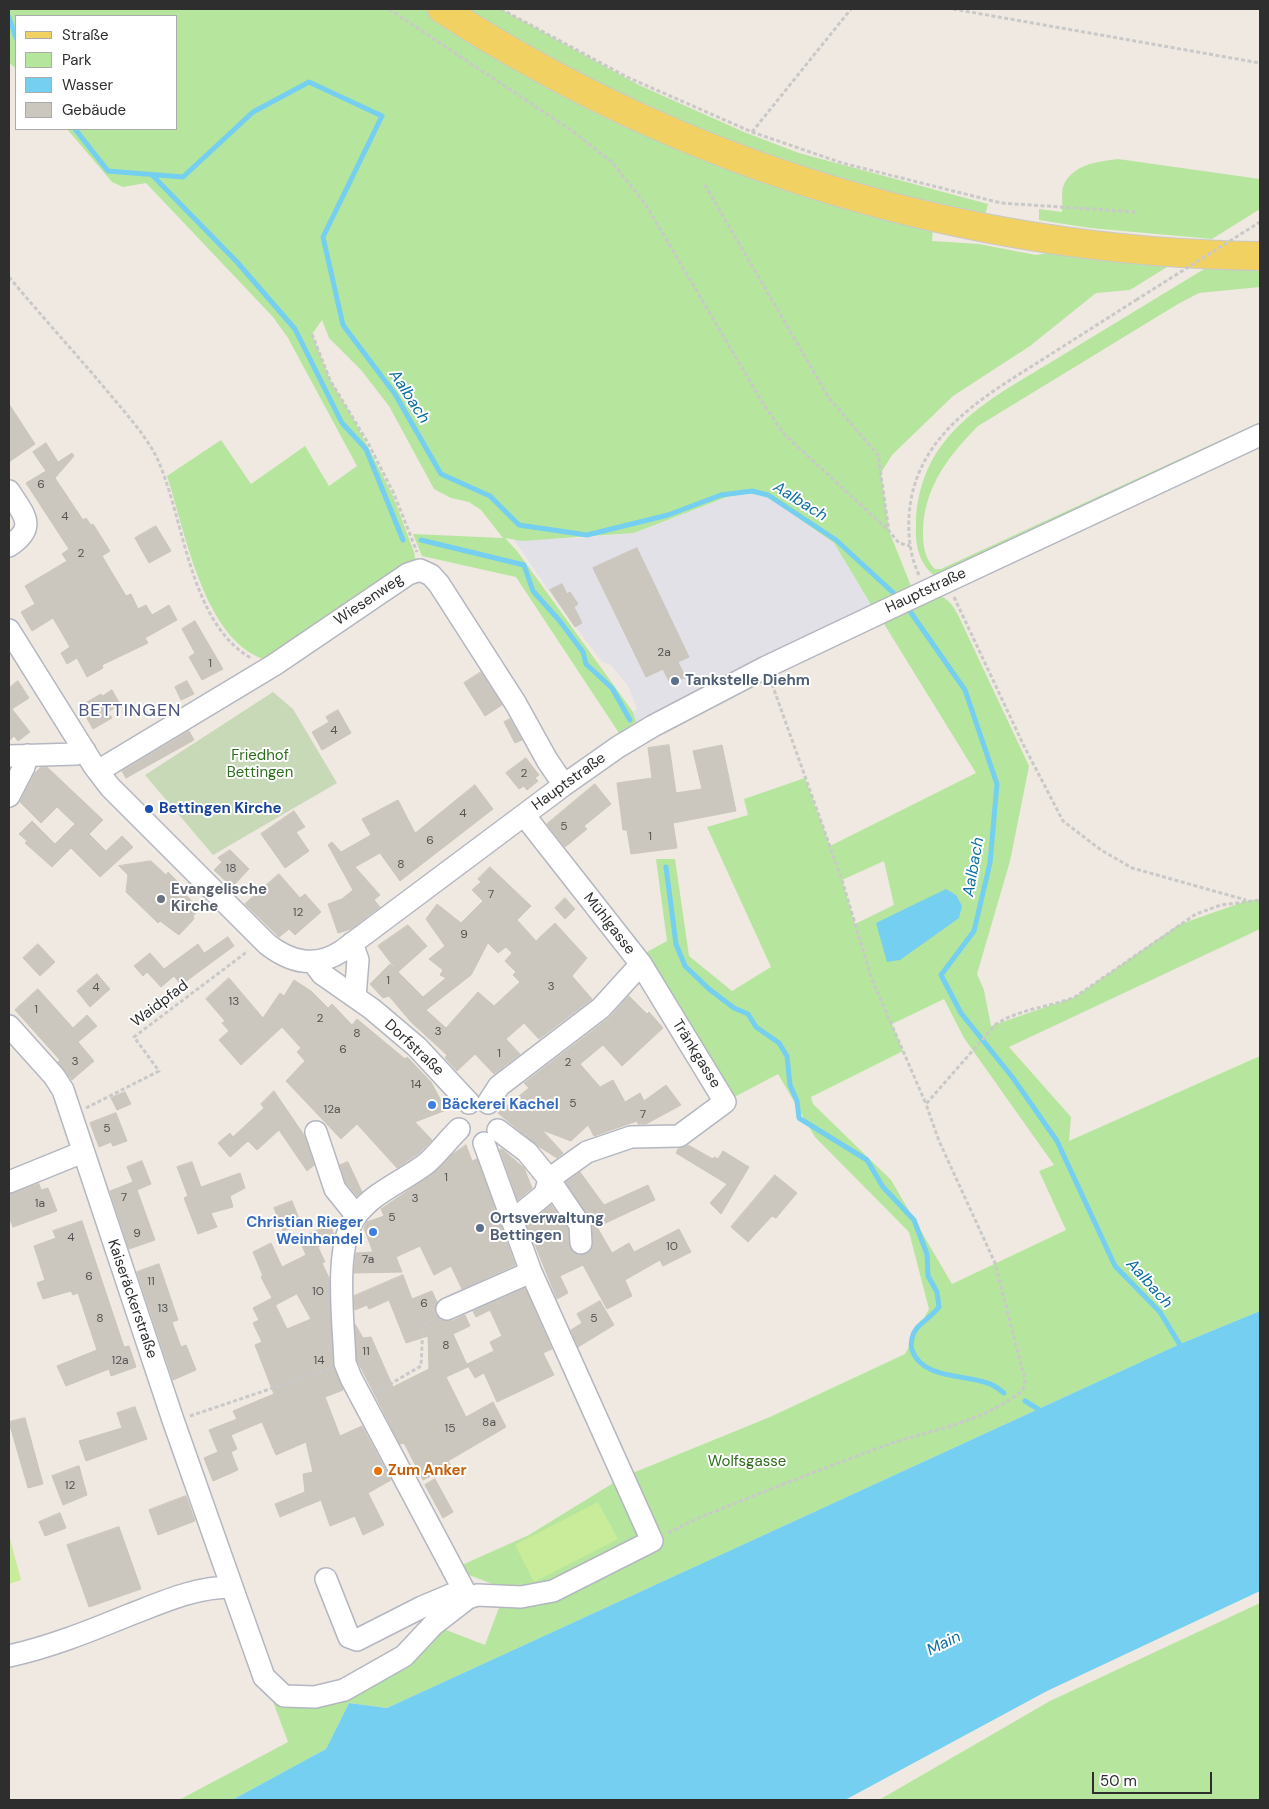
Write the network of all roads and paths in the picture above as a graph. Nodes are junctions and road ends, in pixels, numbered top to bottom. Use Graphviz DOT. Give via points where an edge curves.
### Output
graph roads {
  1 [pos="389,9"];
  2 [pos="442,9"];
  3 [pos="501,9"];
  4 [pos="851,9"];
  5 [pos="954,9"];
  6 [pos="1260,63"];
  7 [pos="752,132"];
  8 [pos="705,185"];
  9 [pos="1136,212"];
  10 [pos="1260,222"];
  11 [pos="1260,256"];
  12 [pos="9,277"];
  13 [pos="312,334"];
  14 [pos="1260,435"];
  15 [pos="9,491"];
  16 [pos="889,531"];
  17 [pos="9,546"];
  18 [pos="910,546"];
  19 [pos="420,570"];
  20 [pos="946,581"];
  21 [pos="927,591"];
  22 [pos="9,630"];
  23 [pos="766,667"];
  24 [pos="264,670"];
  25 [pos="85,751"];
  26 [pos="18,755"];
  27 [pos="98,771"];
  28 [pos="564,785"];
  29 [pos="9,796"];
  30 [pos="524,815"];
  31 [pos="1249,900"];
  32 [pos="1260,900"];
  33 [pos="262,940"];
  34 [pos="352,943"];
  35 [pos="313,962"];
  36 [pos="641,964"];
  37 [pos="355,997"];
  38 [pos="9,1026"];
  39 [pos="478,1103"];
  40 [pos="926,1104"];
  41 [pos="71,1115"];
  42 [pos="459,1129"];
  43 [pos="316,1132"];
  44 [pos="491,1136"];
  45 [pos="83,1152"];
  46 [pos="549,1179"];
  47 [pos="9,1182"];
  48 [pos="356,1215"];
  49 [pos="512,1221"];
  50 [pos="581,1243"];
  51 [pos="531,1272"];
  52 [pos="447,1309"];
  53 [pos="345,1363"];
  54 [pos="362,1400"];
  55 [pos="173,1420"];
  56 [pos="652,1541"];
  57 [pos="326,1579"];
  58 [pos="232,1587"];
  59 [pos="468,1598"];
  60 [pos="9,1656"];
  1 -- 16 [label="path" via="564,124 612,162 646,205 783,433"];
  2 -- 11 [label="main road" via="564,80 630,112 759,167 828,190 997,231 1134,250"];
  3 -- 7 [label="path" via="627,78"];
  4 -- 7 [label="path"];
  5 -- 6 [label="path"];
  7 -- 9 [label="path" via="842,163 1001,203"];
  8 -- 16 [label="path" via="829,398 878,455"];
  10 -- 18 [label="path, bridge" via="987,395 952,422 927,456 919,473 910,511"];
  12 -- 24 [label="path" via="101,383 152,450 208,607 229,640"];
  13 -- 19 [label="path" via="330,380 394,494 417,552"];
  14 -- 20 [label="street, Hauptstraße"];
  15 -- 17 [label="street" via="27,524 24,534"];
  16 -- 18 [label="path" via="899,543"];
  18 -- 21 [label="path" via="915,567"];
  19 -- 24 [label="street, Wiesenweg" via="408,574"];
  19 -- 28 [label="street, Wiesenweg" via="440,584"];
  20 -- 21 [label="street, Hauptstraße"];
  20 -- 31 [label="path" via="1063,821 1101,850 1132,868"];
  21 -- 23 [label="street, Hauptstraße"];
  22 -- 25 [label="street, Hauptstraße"];
  23 -- 28 [label="street, Hauptstraße" via="631,738"];
  23 -- 40 [label="path" via="842,880 871,977"];
  24 -- 27 [label="street, Wiesenweg"];
  25 -- 26 [label="street"];
  25 -- 27 [label="street, Hauptstraße"];
  26 -- 29 [label="street" via="24,767"];
  27 -- 33 [label="street, Hauptstraße" via="130,808"];
  28 -- 30 [label="street, Hauptstraße"];
  30 -- 34 [label="street, Hauptstraße"];
  30 -- 36 [label="street, Mühlgasse"];
  31 -- 32 [label="path"];
  31 -- 40 [label="path" via="1196,914 1075,997 1008,1016 985,1034"];
  33 -- 35 [label="street, Hauptstraße" via="289,958"];
  33 -- 41 [label="path, Waidpfad" via="134,1037 159,1071"];
  34 -- 35 [label="street, Hauptstraße" via="331,958"];
  34 -- 37 [label="street" via="358,960"];
  35 -- 37 [label="street, Dorfstraße" via="322,974"];
  36 -- 39 [label="street, Mühlgasse" via="602,1008"];
  36 -- 46 [label="street, Tränkgasse" via="725,1102 678,1136 631,1138 616,1142 587,1152"];
  37 -- 39 [label="street, Dorfstraße" via="421,1050"];
  38 -- 41 [label="street, Kaiseräckerstraße" via="59,1083"];
  39 -- 42 [label="street" via="461,1110 457,1119"];
  39 -- 44 [label="street" via="496,1110 499,1119"];
  40 -- 56 [label="path" via="938,1141 995,1263 1025,1380 1023,1390 1006,1404 966,1421 886,1445 713,1512"];
  41 -- 45 [label="street, Kaiseräckerstraße"];
  42 -- 44 [label="street" via="464,1138 473,1142"];
  42 -- 48 [label="street" via="427,1162"];
  43 -- 48 [label="street" via="336,1190"];
  44 -- 46 [label="street" via="527,1152"];
  44 -- 49 [label="street"];
  45 -- 47 [label="street"];
  45 -- 55 [label="street, Kaiseräckerstraße"];
  46 -- 49 [label="street, Tränkgasse" via="545,1194"];
  46 -- 50 [label="street" via="580,1225"];
  48 -- 53 [label="street" via="346,1235 342,1262"];
  49 -- 51 [label="street"];
  51 -- 52 [label="street"];
  51 -- 56 [label="street"];
  52 -- 54 [label="path" via="424,1325 421,1366"];
  53 -- 54 [label="street"];
  53 -- 55 [label="path" via="202,1414"];
  54 -- 59 [label="street"];
  55 -- 58 [label="street, Kaiseräckerstraße"];
  56 -- 59 [label="street" via="553,1591 521,1597 478,1594"];
  57 -- 59 [label="street" via="349,1637 357,1640 453,1594"];
  58 -- 59 [label="street, Kaiseräckerstraße" via="264,1677 284,1696 300,1698 344,1690 404,1656 433,1625"];
  58 -- 60 [label="street" via="190,1592 81,1634"];
}
